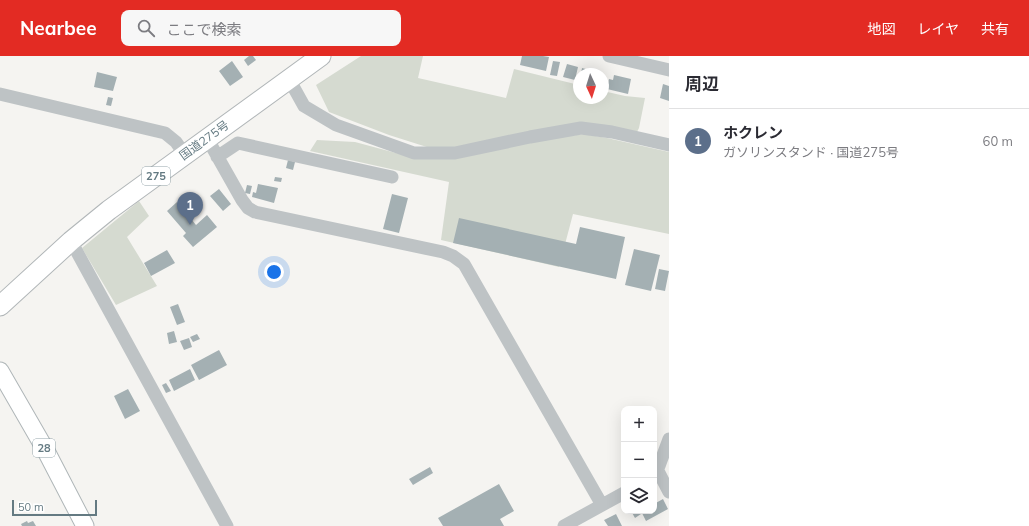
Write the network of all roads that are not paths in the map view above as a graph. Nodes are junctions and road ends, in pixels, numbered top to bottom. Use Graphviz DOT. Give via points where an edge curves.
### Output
graph roads {
  1 [pos="321,56"];
  2 [pos="608,56"];
  3 [pos="669,70"];
  4 [pos="289,79"];
  5 [pos="0,94"];
  6 [pos="207,138"];
  7 [pos="669,144"];
  8 [pos="184,154"];
  9 [pos="217,157"];
  10 [pos="392,177"];
  11 [pos="71,241"];
  12 [pos="0,306"];
  13 [pos="0,371"];
  14 [pos="668,446"];
  15 [pos="657,468"];
  16 [pos="657,473"];
  17 [pos="669,492"];
  18 [pos="621,495"];
  19 [pos="602,506"];
  20 [pos="85,526"];
  21 [pos="227,526"];
  22 [pos="564,526"];
  1 -- 4 [label="highway, 国道275号 / 275"];
  2 -- 3 [label="street"];
  4 -- 6 [label="highway, 国道275号 / 275"];
  4 -- 7 [label="street" via="304,106 336,124 414,153 455,153 580,128"];
  5 -- 8 [label="street" via="165,133 176,142"];
  6 -- 8 [label="highway, 国道275号 / 275"];
  6 -- 9 [label="street"];
  8 -- 11 [label="highway, 国道275号 / 275"];
  9 -- 10 [label="street" via="238,142"];
  9 -- 19 [label="street" via="242,200 255,212 443,252 459,260 466,268"];
  11 -- 12 [label="highway, 国道275号 / 275"];
  11 -- 21 [label="street"];
  13 -- 20 [label="main road, 28"];
  14 -- 15 [label="street"];
  16 -- 17 [label="street"];
  18 -- 19 [label="street"];
  19 -- 22 [label="street"];
}
